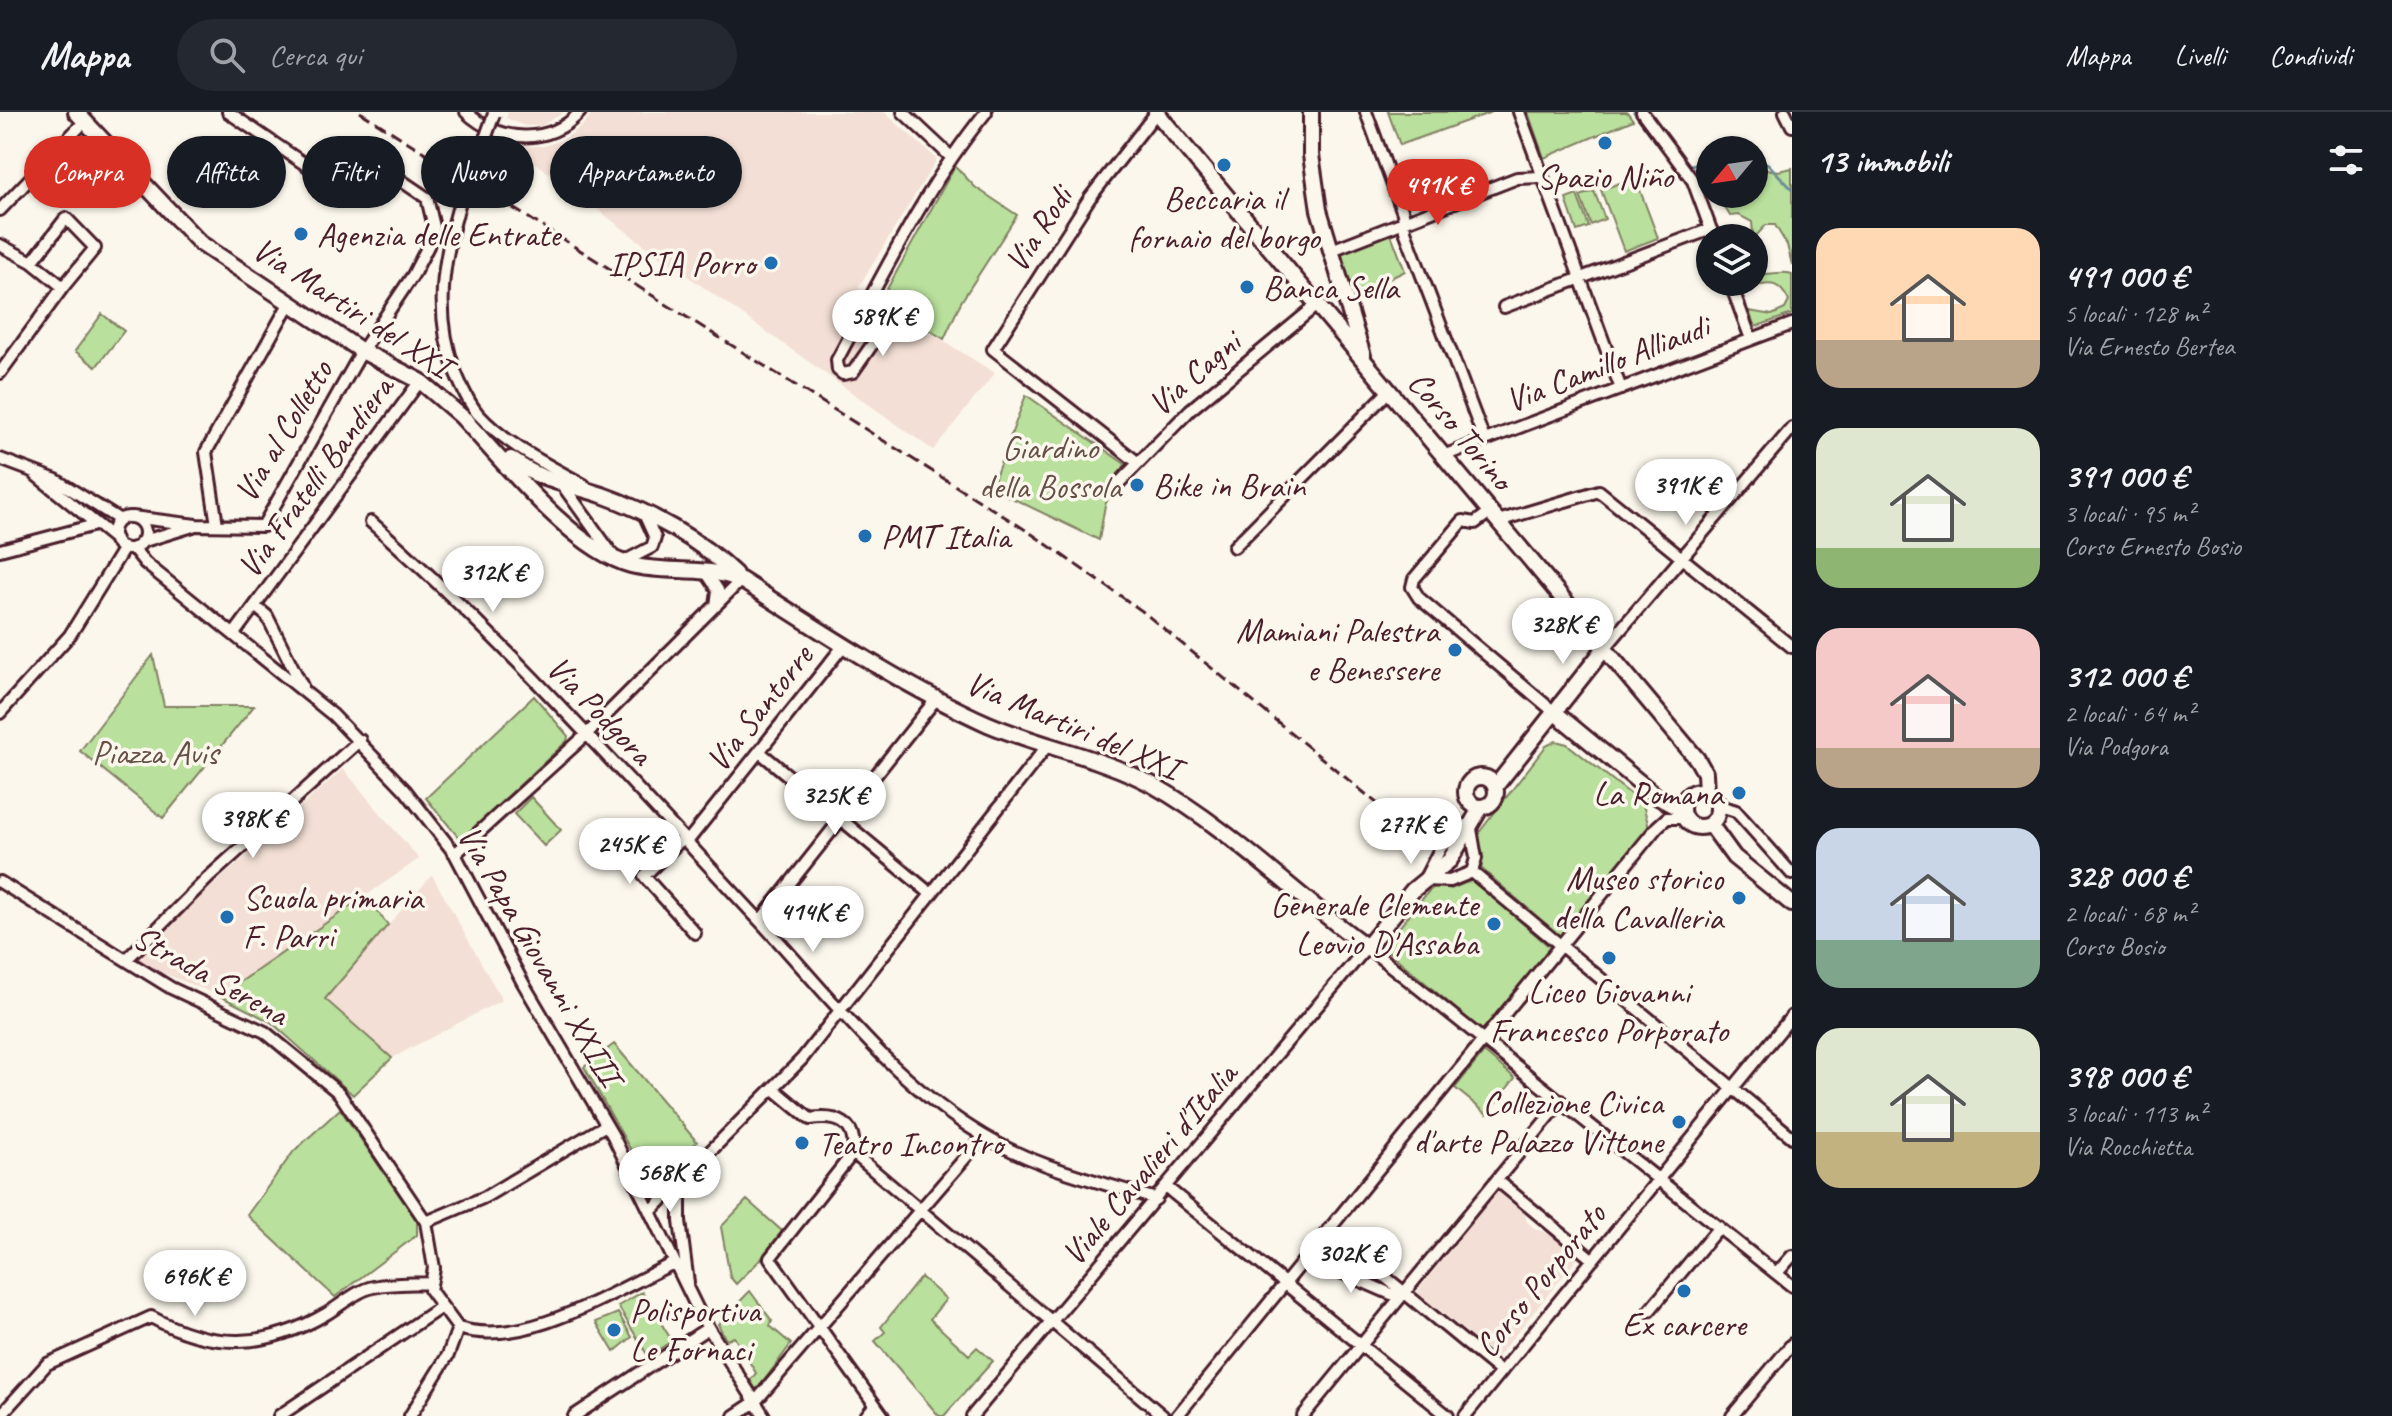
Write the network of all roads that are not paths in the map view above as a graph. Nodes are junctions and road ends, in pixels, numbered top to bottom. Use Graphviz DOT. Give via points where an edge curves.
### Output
graph roads {
  1 [pos="228,112"];
  2 [pos="466,112"];
  3 [pos="580,112"];
  4 [pos="903,112"];
  5 [pos="986,112"];
  6 [pos="1156,112"];
  7 [pos="1311,112"];
  8 [pos="1366,112"];
  9 [pos="1519,112"];
  10 [pos="1642,112"];
  11 [pos="1785,112"];
  12 [pos="494,113"];
  13 [pos="80,117"];
  14 [pos="1792,126"];
  15 [pos="950,156"];
  16 [pos="1542,177"];
  17 [pos="0,210"];
  18 [pos="1403,223"];
  19 [pos="1709,224"];
  20 [pos="1696,239"];
  21 [pos="0,245"];
  22 [pos="1329,251"];
  23 [pos="32,262"];
  24 [pos="1580,277"];
  25 [pos="63,287"];
  26 [pos="872,295"];
  27 [pos="1735,296"];
  28 [pos="289,304"];
  29 [pos="1318,304"];
  30 [pos="1504,307"];
  31 [pos="1792,324"];
  32 [pos="1751,339"];
  33 [pos="362,351"];
  34 [pos="1363,359"];
  35 [pos="0,373"];
  36 [pos="420,381"];
  37 [pos="1621,389"];
  38 [pos="1389,391"];
  39 [pos="461,416"];
  40 [pos="1792,428"];
  41 [pos="1484,439"];
  42 [pos="1443,456"];
  43 [pos="0,459"];
  44 [pos="1137,462"];
  45 [pos="544,463"];
  46 [pos="28,469"];
  47 [pos="564,486"];
  48 [pos="1112,490"];
  49 [pos="604,496"];
  50 [pos="645,516"];
  51 [pos="132,517"];
  52 [pos="1494,517"];
  53 [pos="120,520"];
  54 [pos="371,522"];
  55 [pos="95,525"];
  56 [pos="196,525"];
  57 [pos="217,525"];
  58 [pos="115,539"];
  59 [pos="133,546"];
  60 [pos="1234,547"];
  61 [pos="0,550"];
  62 [pos="1683,557"];
  63 [pos="622,562"];
  64 [pos="703,570"];
  65 [pos="741,580"];
  66 [pos="255,606"];
  67 [pos="716,606"];
  68 [pos="234,634"];
  69 [pos="844,645"];
  70 [pos="1792,647"];
  71 [pos="1605,648"];
  72 [pos="302,688"];
  73 [pos="936,699"];
  74 [pos="1553,711"];
  75 [pos="0,713"];
  76 [pos="586,735"];
  77 [pos="360,740"];
  78 [pos="1047,746"];
  79 [pos="761,753"];
  80 [pos="1495,787"];
  81 [pos="1706,792"];
  82 [pos="1717,805"];
  83 [pos="1481,807"];
  84 [pos="1683,814"];
  85 [pos="842,820"];
  86 [pos="1470,823"];
  87 [pos="1710,824"];
  88 [pos="685,840"];
  89 [pos="455,854"];
  90 [pos="1792,874"];
  91 [pos="1476,875"];
  92 [pos="1424,880"];
  93 [pos="0,882"];
  94 [pos="931,894"];
  95 [pos="1792,904"];
  96 [pos="760,921"];
  97 [pos="695,933"];
  98 [pos="1367,947"];
  99 [pos="1561,947"];
  100 [pos="126,960"];
  101 [pos="842,1009"];
  102 [pos="1792,1016"];
  103 [pos="1484,1041"];
  104 [pos="1734,1088"];
  105 [pos="774,1089"];
  106 [pos="1560,1103"];
  107 [pos="606,1125"];
  108 [pos="984,1136"];
  109 [pos="1792,1137"];
  110 [pos="853,1153"];
  111 [pos="635,1178"];
  112 [pos="1497,1180"];
  113 [pos="1659,1180"];
  114 [pos="676,1187"];
  115 [pos="1166,1187"];
  116 [pos="1156,1199"];
  117 [pos="920,1210"];
  118 [pos="650,1212"];
  119 [pos="426,1222"];
  120 [pos="1719,1227"];
  121 [pos="1328,1230"];
  122 [pos="1792,1256"];
  123 [pos="1306,1257"];
  124 [pos="1593,1260"];
  125 [pos="674,1263"];
  126 [pos="1777,1273"];
  127 [pos="429,1283"];
  128 [pos="1282,1283"];
  129 [pos="1792,1286"];
  130 [pos="690,1293"];
  131 [pos="1404,1294"];
  132 [pos="441,1307"];
  133 [pos="1649,1311"];
  134 [pos="1051,1323"];
  135 [pos="458,1328"];
  136 [pos="708,1328"];
  137 [pos="818,1328"];
  138 [pos="1792,1344"];
  139 [pos="1361,1345"];
  140 [pos="1501,1372"];
  141 [pos="755,1402"];
  142 [pos="875,1405"];
  143 [pos="0,1416"];
  144 [pos="279,1416"];
  145 [pos="410,1416"];
  146 [pos="574,1416"];
  147 [pos="734,1416"];
  148 [pos="764,1416"];
  149 [pos="866,1416"];
  150 [pos="883,1416"];
  151 [pos="972,1416"];
  152 [pos="1163,1416"];
  153 [pos="1177,1416"];
  154 [pos="1303,1416"];
  155 [pos="1448,1416"];
  156 [pos="1465,1416"];
  157 [pos="1732,1416"];
  1 -- 33 [label="street" via="334,184 393,175 427,198 434,219 428,246"];
  2 -- 3 [label="street" via="476,122 536,138 553,134"];
  4 -- 15 [label="street"];
  5 -- 15 [label="street"];
  6 -- 29 [label="street, Corso Torino"];
  6 -- 44 [label="street, Via Rodi" via="1089,199 993,349"];
  7 -- 22 [label="street" via="1314,180"];
  8 -- 18 [label="street"];
  9 -- 16 [label="street"];
  10 -- 19 [label="street" via="1683,167"];
  11 -- 14 [label="street"];
  12 -- 45 [label="street, bridge" via="464,187 440,290 450,357 461,387 477,413"];
  13 -- 17 [label="street"];
  13 -- 28 [label="street, Via Martiri del XXI" via="180,226"];
  15 -- 26 [label="street"];
  16 -- 18 [label="street" via="1517,178"];
  16 -- 24 [label="street"];
  18 -- 22 [label="street"];
  18 -- 41 [label="street"];
  20 -- 24 [label="street"];
  21 -- 23 [label="street"];
  22 -- 34 [label="street"];
  23 -- 25 [label="street"];
  23 -- 25 [label="street" via="66,218 95,248"];
  24 -- 30 [label="street"];
  24 -- 37 [label="street"];
  25 -- 35 [label="street"];
  26 -- 26 [label="street" via="837,360 843,374 853,372 885,326 886,318"];
  27 -- 32 [label="street"];
  28 -- 33 [label="street, Via Martiri del XXI"];
  28 -- 57 [label="street" via="206,452"];
  29 -- 34 [label="street, Corso Torino"];
  29 -- 44 [label="street, Via Cagni" via="1190,410"];
  31 -- 32 [label="street, Via Camillo Alliaudi"];
  32 -- 37 [label="street, Via Camillo Alliaudi"];
  33 -- 36 [label="street, Via Martiri del XXI"];
  33 -- 57 [label="street, Via al Colletto" via="266,523"];
  34 -- 38 [label="street, Corso Torino"];
  36 -- 39 [label="street, Via Martiri del XXI"];
  36 -- 66 [label="street, Via Fratelli Bandiera"];
  37 -- 41 [label="street, Via Camillo Alliaudi"];
  38 -- 42 [label="street, Corso Torino"];
  38 -- 60 [label="street"];
  39 -- 47 [label="street, Via Martiri del XXI" via="520,466"];
  39 -- 63 [label="street, Via Martiri del XXI" via="593,549"];
  40 -- 62 [label="street"];
  41 -- 42 [label="street, Via Camillo Alliaudi"];
  42 -- 52 [label="street, Corso Torino"];
  43 -- 46 [label="street"];
  44 -- 48 [label="street, Via Cagni"];
  45 -- 47 [label="street"];
  45 -- 49 [label="street, Via Martiri del XXI"];
  46 -- 53 [label="street"];
  46 -- 55 [label="street"];
  47 -- 49 [label="street, Via Martiri del XXI"];
  47 -- 63 [label="street" via="598,538"];
  49 -- 50 [label="street, Via Martiri del XXI"];
  50 -- 63 [label="street" via="655,538 652,547"];
  50 -- 65 [label="street, Via Martiri del XXI" via="698,542"];
  51 -- 53 [label="street"];
  51 -- 56 [label="street, Via al Colletto"];
  51 -- 59 [label="street" via="145,529"];
  52 -- 62 [label="street" via="1595,490"];
  52 -- 71 [label="street, Corso Torino"];
  52 -- 74 [label="street" via="1463,521 1412,587"];
  53 -- 58 [label="street" via="114,526"];
  54 -- 76 [label="street, Via Podgora" via="436,579"];
  55 -- 58 [label="street"];
  55 -- 61 [label="street"];
  56 -- 57 [label="street, Via al Colletto"];
  56 -- 59 [label="street, Via al Colletto"];
  58 -- 59 [label="street"];
  59 -- 68 [label="street, Via Papa Giovanni XXIII" via="145,563"];
  59 -- 75 [label="street" via="70,635"];
  62 -- 70 [label="street"];
  62 -- 71 [label="street"];
  63 -- 64 [label="street, Via Martiri del XXI"];
  64 -- 65 [label="street, Via Martiri del XXI"];
  64 -- 67 [label="street" via="718,590"];
  65 -- 67 [label="street"];
  65 -- 69 [label="street, Via Martiri del XXI"];
  66 -- 68 [label="street, Via Fratelli Bandiera"];
  66 -- 72 [label="street, Via Fratelli Bandiera" via="267,616"];
  67 -- 76 [label="street"];
  68 -- 72 [label="street, Via Papa Giovanni XXIII"];
  69 -- 73 [label="street, Via Martiri del XXI"];
  69 -- 79 [label="street, Via Santorre"];
  71 -- 74 [label="street"];
  71 -- 81 [label="street, Corso Torino" via="1697,759 1705,773"];
  72 -- 77 [label="street, Via Papa Giovanni XXIII"];
  73 -- 78 [label="street, Via Martiri del XXI"];
  73 -- 85 [label="street"];
  74 -- 80 [label="street"];
  74 -- 84 [label="street"];
  76 -- 88 [label="street, Via Podgora"];
  76 -- 89 [label="street"];
  77 -- 89 [label="street, Via Papa Giovanni XXIII"];
  77 -- 100 [label="street"];
  78 -- 94 [label="street"];
  78 -- 98 [label="street, Via Martiri del XXI" via="1114,767 1192,810"];
  79 -- 85 [label="street"];
  79 -- 88 [label="street, Via Santorre"];
  80 -- 83 [label="street" via="1493,801"];
  80 -- 83 [label="street" via="1480,776 1467,785 1468,800"];
  81 -- 82 [label="street"];
  81 -- 84 [label="street" via="1689,795"];
  82 -- 87 [label="street"];
  82 -- 90 [label="street" via="1736,811"];
  83 -- 86 [label="street"];
  84 -- 87 [label="street" via="1693,826"];
  84 -- 99 [label="street" via="1660,824"];
  85 -- 94 [label="street"];
  85 -- 96 [label="street"];
  86 -- 91 [label="street"];
  86 -- 92 [label="street" via="1450,860"];
  87 -- 95 [label="street" via="1734,857"];
  88 -- 96 [label="street, Via Podgora"];
  88 -- 97 [label="street" via="644,876"];
  89 -- 107 [label="street, Via Papa Giovanni XXIII"];
  91 -- 92 [label="street"];
  91 -- 99 [label="street"];
  92 -- 98 [label="street"];
  93 -- 100 [label="street, Strada Serena"];
  94 -- 101 [label="street"];
  96 -- 101 [label="street, Via Podgora"];
  98 -- 103 [label="street"];
  98 -- 115 [label="street, Viale Cavalieri d'Italia"];
  99 -- 103 [label="street"];
  99 -- 104 [label="street"];
  100 -- 119 [label="street, Strada Serena" via="171,988 265,1032 339,1093"];
  101 -- 105 [label="street"];
  101 -- 108 [label="street, Via Podgora" via="904,1077"];
  102 -- 104 [label="street, Corso Porporato"];
  103 -- 106 [label="street"];
  103 -- 121 [label="street"];
  104 -- 109 [label="street"];
  104 -- 113 [label="street, Corso Porporato"];
  105 -- 110 [label="street" via="810,1119 842,1120 853,1135"];
  105 -- 114 [label="street"];
  106 -- 112 [label="street"];
  106 -- 113 [label="street"];
  107 -- 111 [label="street, Via Papa Giovanni XXIII"];
  107 -- 119 [label="street" via="485,1197"];
  108 -- 116 [label="street, Via Podgora" via="1039,1163"];
  108 -- 117 [label="street"];
  110 -- 117 [label="street"];
  110 -- 137 [label="street" via="770,1258"];
  111 -- 114 [label="street" via="647,1187"];
  111 -- 118 [label="street, Via Papa Giovanni XXIII"];
  112 -- 124 [label="street"];
  112 -- 131 [label="street"];
  113 -- 120 [label="street"];
  113 -- 124 [label="street, Corso Porporato"];
  114 -- 118 [label="street"];
  114 -- 130 [label="street"];
  115 -- 116 [label="street, Viale Cavalieri d'Italia"];
  115 -- 128 [label="street"];
  116 -- 134 [label="street, Viale Cavalieri d'Italia"];
  117 -- 134 [label="street"];
  117 -- 137 [label="street"];
  118 -- 125 [label="street, Via Papa Giovanni XXIII"];
  119 -- 127 [label="street" via="434,1268"];
  120 -- 126 [label="street"];
  120 -- 133 [label="street"];
  121 -- 123 [label="street"];
  121 -- 131 [label="street"];
  122 -- 126 [label="street"];
  123 -- 128 [label="street"];
  123 -- 131 [label="street" via="1391,1294"];
  124 -- 140 [label="street, Corso Porporato"];
  125 -- 130 [label="street, Via Papa Giovanni XXIII"];
  125 -- 135 [label="street" via="532,1328 499,1333"];
  126 -- 129 [label="street"];
  127 -- 132 [label="street"];
  127 -- 143 [label="street" via="371,1287 321,1317 259,1342 201,1337 151,1317 47,1364"];
  128 -- 139 [label="street"];
  128 -- 153 [label="street"];
  130 -- 136 [label="street, Via Papa Giovanni XXIII"];
  131 -- 139 [label="street"];
  131 -- 140 [label="street"];
  132 -- 135 [label="street"];
  132 -- 144 [label="street"];
  134 -- 151 [label="street, Viale Cavalieri d'Italia"];
  134 -- 152 [label="street"];
  135 -- 145 [label="street" via="448,1355"];
  136 -- 141 [label="street, Via Papa Giovanni XXIII"];
  136 -- 146 [label="street"];
  137 -- 141 [label="street"];
  137 -- 142 [label="street"];
  138 -- 157 [label="street"];
  139 -- 154 [label="street"];
  139 -- 155 [label="street"];
  140 -- 156 [label="street, Corso Porporato"];
  141 -- 147 [label="street"];
  141 -- 148 [label="street, Via Papa Giovanni XXIII"];
  142 -- 149 [label="street"];
  142 -- 150 [label="street"];
}
